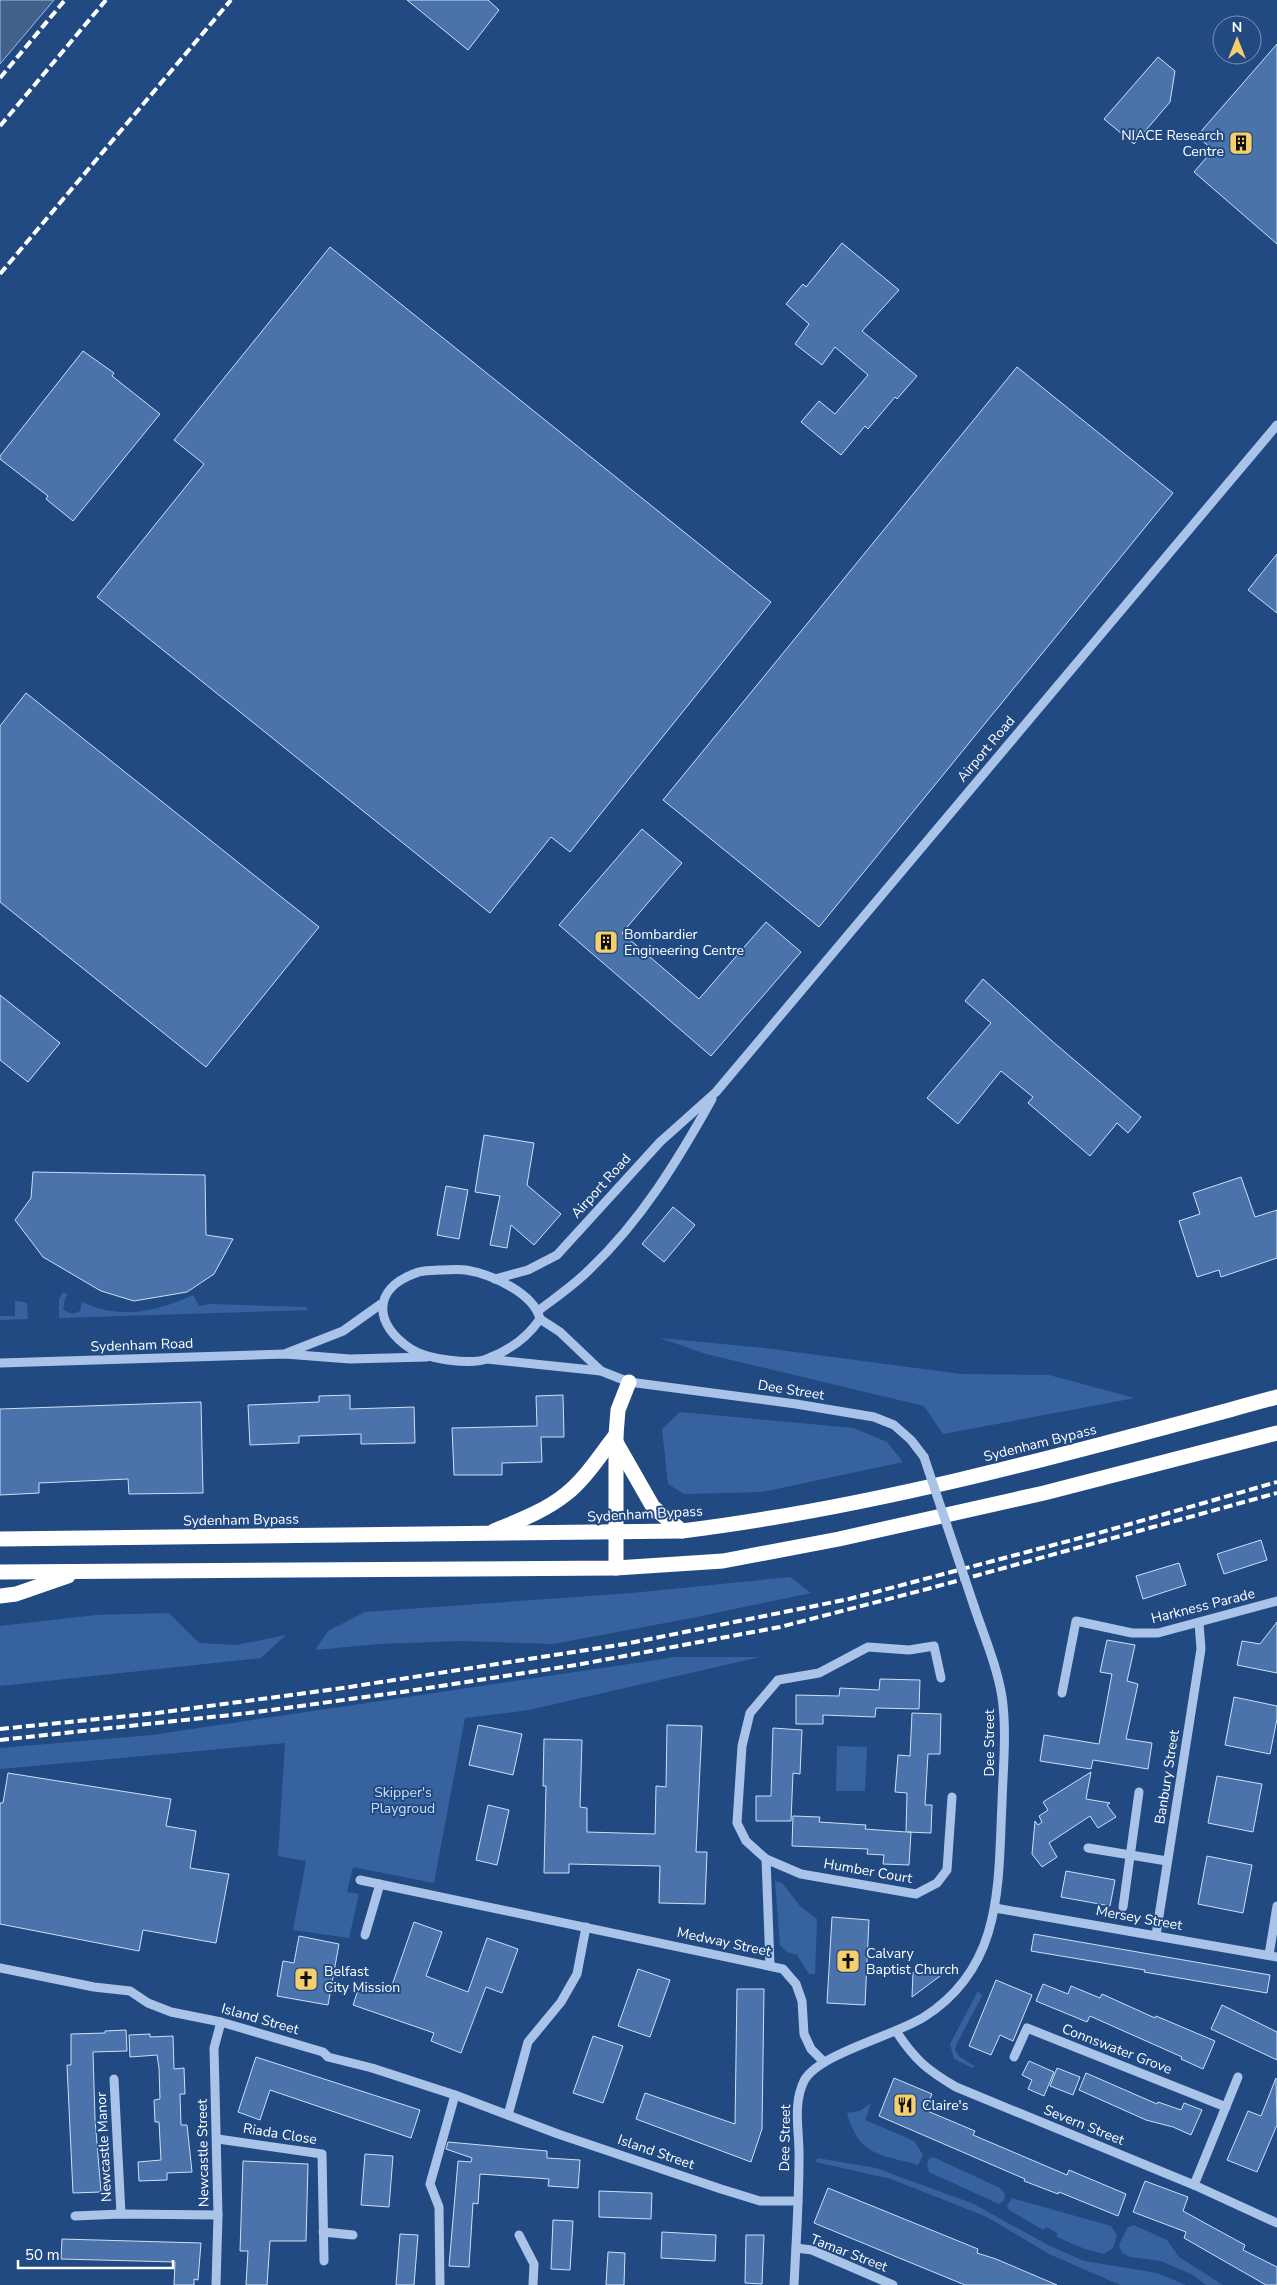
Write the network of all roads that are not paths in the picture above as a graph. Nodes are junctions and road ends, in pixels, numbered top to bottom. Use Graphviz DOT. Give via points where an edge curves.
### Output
graph roads {
  1 [pos="1277,425"];
  2 [pos="716,1092"];
  3 [pos="495,1279"];
  4 [pos="381,1304"];
  5 [pos="539,1315"];
  6 [pos="285,1354"];
  7 [pos="427,1357"];
  8 [pos="487,1360"];
  9 [pos="0,1363"];
  10 [pos="601,1371"];
  11 [pos="629,1382"];
  12 [pos="1277,1397"];
  13 [pos="1277,1433"];
  14 [pos="616,1439"];
  15 [pos="682,1531"];
  16 [pos="616,1533"];
  17 [pos="485,1534"];
  18 [pos="0,1539"];
  19 [pos="616,1568"];
  20 [pos="81,1571"];
  21 [pos="0,1572"];
  22 [pos="0,1596"];
  23 [pos="1277,1601"];
  24 [pos="1199,1623"];
  25 [pos="941,1678"];
  26 [pos="1062,1693"];
  27 [pos="1139,1792"];
  28 [pos="952,1797"];
  29 [pos="1088,1848"];
  30 [pos="1130,1855"];
  31 [pos="766,1859"];
  32 [pos="1167,1861"];
  33 [pos="360,1880"];
  34 [pos="380,1884"];
  35 [pos="1277,1906"];
  36 [pos="1123,1907"];
  37 [pos="995,1908"];
  38 [pos="586,1927"];
  39 [pos="365,1935"];
  40 [pos="1156,1935"];
  41 [pos="1273,1956"];
  42 [pos="770,1965"];
  43 [pos="0,1968"];
  44 [pos="221,2022"];
  45 [pos="896,2031"];
  46 [pos="1014,2057"];
  47 [pos="824,2062"];
  48 [pos="1238,2077"];
  49 [pos="114,2079"];
  50 [pos="455,2095"];
  51 [pos="1226,2107"];
  52 [pos="508,2115"];
  53 [pos="218,2139"];
  54 [pos="1194,2185"];
  55 [pos="798,2201"];
  56 [pos="121,2214"];
  57 [pos="218,2215"];
  58 [pos="74,2216"];
  59 [pos="1277,2223"];
  60 [pos="323,2232"];
  61 [pos="353,2235"];
  62 [pos="519,2236"];
  63 [pos="796,2248"];
  64 [pos="324,2261"];
  65 [pos="216,2285"];
  66 [pos="440,2285"];
  67 [pos="533,2285"];
  68 [pos="794,2285"];
  69 [pos="893,2285"];
  1 -- 2 [label="street, Airport Road"];
  2 -- 3 [label="street, Airport Road" via="660,1142 557,1255 528,1270"];
  2 -- 5 [label="street, Airport Road" via="680,1157 642,1210 589,1270"];
  3 -- 4 [label="street" via="466,1270 416,1272 394,1285"];
  3 -- 5 [label="street" via="521,1294"];
  4 -- 6 [label="street, Sydenham Road" via="343,1331"];
  4 -- 7 [label="street" via="393,1333"];
  5 -- 8 [label="street" via="529,1335"];
  5 -- 10 [label="street, Dee Street"];
  6 -- 7 [label="street, Sydenham Road" via="350,1360"];
  6 -- 9 [label="street, Sydenham Road"];
  7 -- 8 [label="street"];
  8 -- 10 [label="street, Dee Street"];
  10 -- 11 [label="street, Dee Street"];
  11 -- 14 [label="highway" via="618,1410"];
  11 -- 37 [label="street, Dee Street, bridge" via="874,1417 894,1425 924,1457 1002,1695 1005,1725"];
  12 -- 15 [label="highway, Sydenham Bypass" via="876,1499 785,1517"];
  13 -- 19 [label="highway" via="1053,1491 839,1540 723,1561"];
  14 -- 15 [label="highway" via="653,1507"];
  14 -- 16 [label="highway"];
  14 -- 17 [label="highway" via="566,1494 536,1512"];
  15 -- 16 [label="highway, Sydenham Bypass"];
  16 -- 17 [label="highway, Sydenham Bypass"];
  16 -- 19 [label="highway"];
  17 -- 18 [label="highway, Sydenham Bypass"];
  19 -- 20 [label="highway"];
  20 -- 21 [label="highway"];
  20 -- 22 [label="highway" via="16,1594"];
  23 -- 24 [label="street, Harkness Parade"];
  24 -- 26 [label="street, Harkness Parade" via="1158,1633 1132,1633 1076,1621"];
  24 -- 32 [label="street, Banbury Street" via="1201,1650"];
  25 -- 31 [label="street, Humber Court" via="934,1646 909,1650 868,1647 819,1673 778,1680 750,1713 742,1746 740,1774 737,1823 746,1841"];
  27 -- 30 [label="street"];
  28 -- 31 [label="street, Humber Court" via="947,1870 937,1883 916,1894 801,1874"];
  29 -- 30 [label="street"];
  30 -- 32 [label="street"];
  30 -- 36 [label="street"];
  31 -- 42 [label="street"];
  32 -- 40 [label="street, Banbury Street"];
  33 -- 34 [label="street, Medway Street"];
  34 -- 38 [label="street, Medway Street"];
  34 -- 39 [label="street"];
  35 -- 41 [label="street"];
  37 -- 40 [label="street, Mersey Street"];
  37 -- 45 [label="street, Dee Street" via="980,1956 965,1981 947,2002"];
  38 -- 42 [label="street, Medway Street"];
  38 -- 52 [label="street" via="577,1974 561,2002 528,2042"];
  40 -- 41 [label="street, Mersey Street"];
  42 -- 47 [label="street, Medway Street" via="783,1969 796,1984 802,2001 804,2034 811,2049"];
  43 -- 44 [label="street, Island Street" via="94,1988 130,1991 171,2012"];
  44 -- 50 [label="street, Island Street" via="272,2035 323,2052 328,2058 372,2068"];
  44 -- 53 [label="street, Newcastle Street" via="214,2048"];
  45 -- 47 [label="street, Dee Street"];
  45 -- 54 [label="street, Severn Street" via="911,2054 931,2072 956,2087"];
  46 -- 51 [label="street, Connswater Grove" via="1027,2028"];
  47 -- 55 [label="street, Dee Street" via="805,2081 798,2105"];
  48 -- 51 [label="street"];
  49 -- 56 [label="street, Newcastle Manor"];
  50 -- 52 [label="street, Island Street"];
  50 -- 66 [label="street" via="430,2184 439,2207"];
  51 -- 54 [label="street"];
  52 -- 55 [label="street, Island Street" via="760,2201"];
  53 -- 57 [label="street, Newcastle Street"];
  53 -- 60 [label="street, Riada Close" via="322,2154"];
  54 -- 59 [label="street, Severn Street"];
  55 -- 63 [label="street, Dee Street"];
  56 -- 57 [label="street, Newcastle Manor"];
  56 -- 58 [label="street, Newcastle Manor"];
  57 -- 65 [label="street, Newcastle Street"];
  60 -- 61 [label="street"];
  60 -- 64 [label="street, Riada Close"];
  62 -- 67 [label="street" via="534,2264"];
  63 -- 68 [label="street, Dee Street"];
  63 -- 69 [label="street, Tamar Street" via="812,2250"];
}
